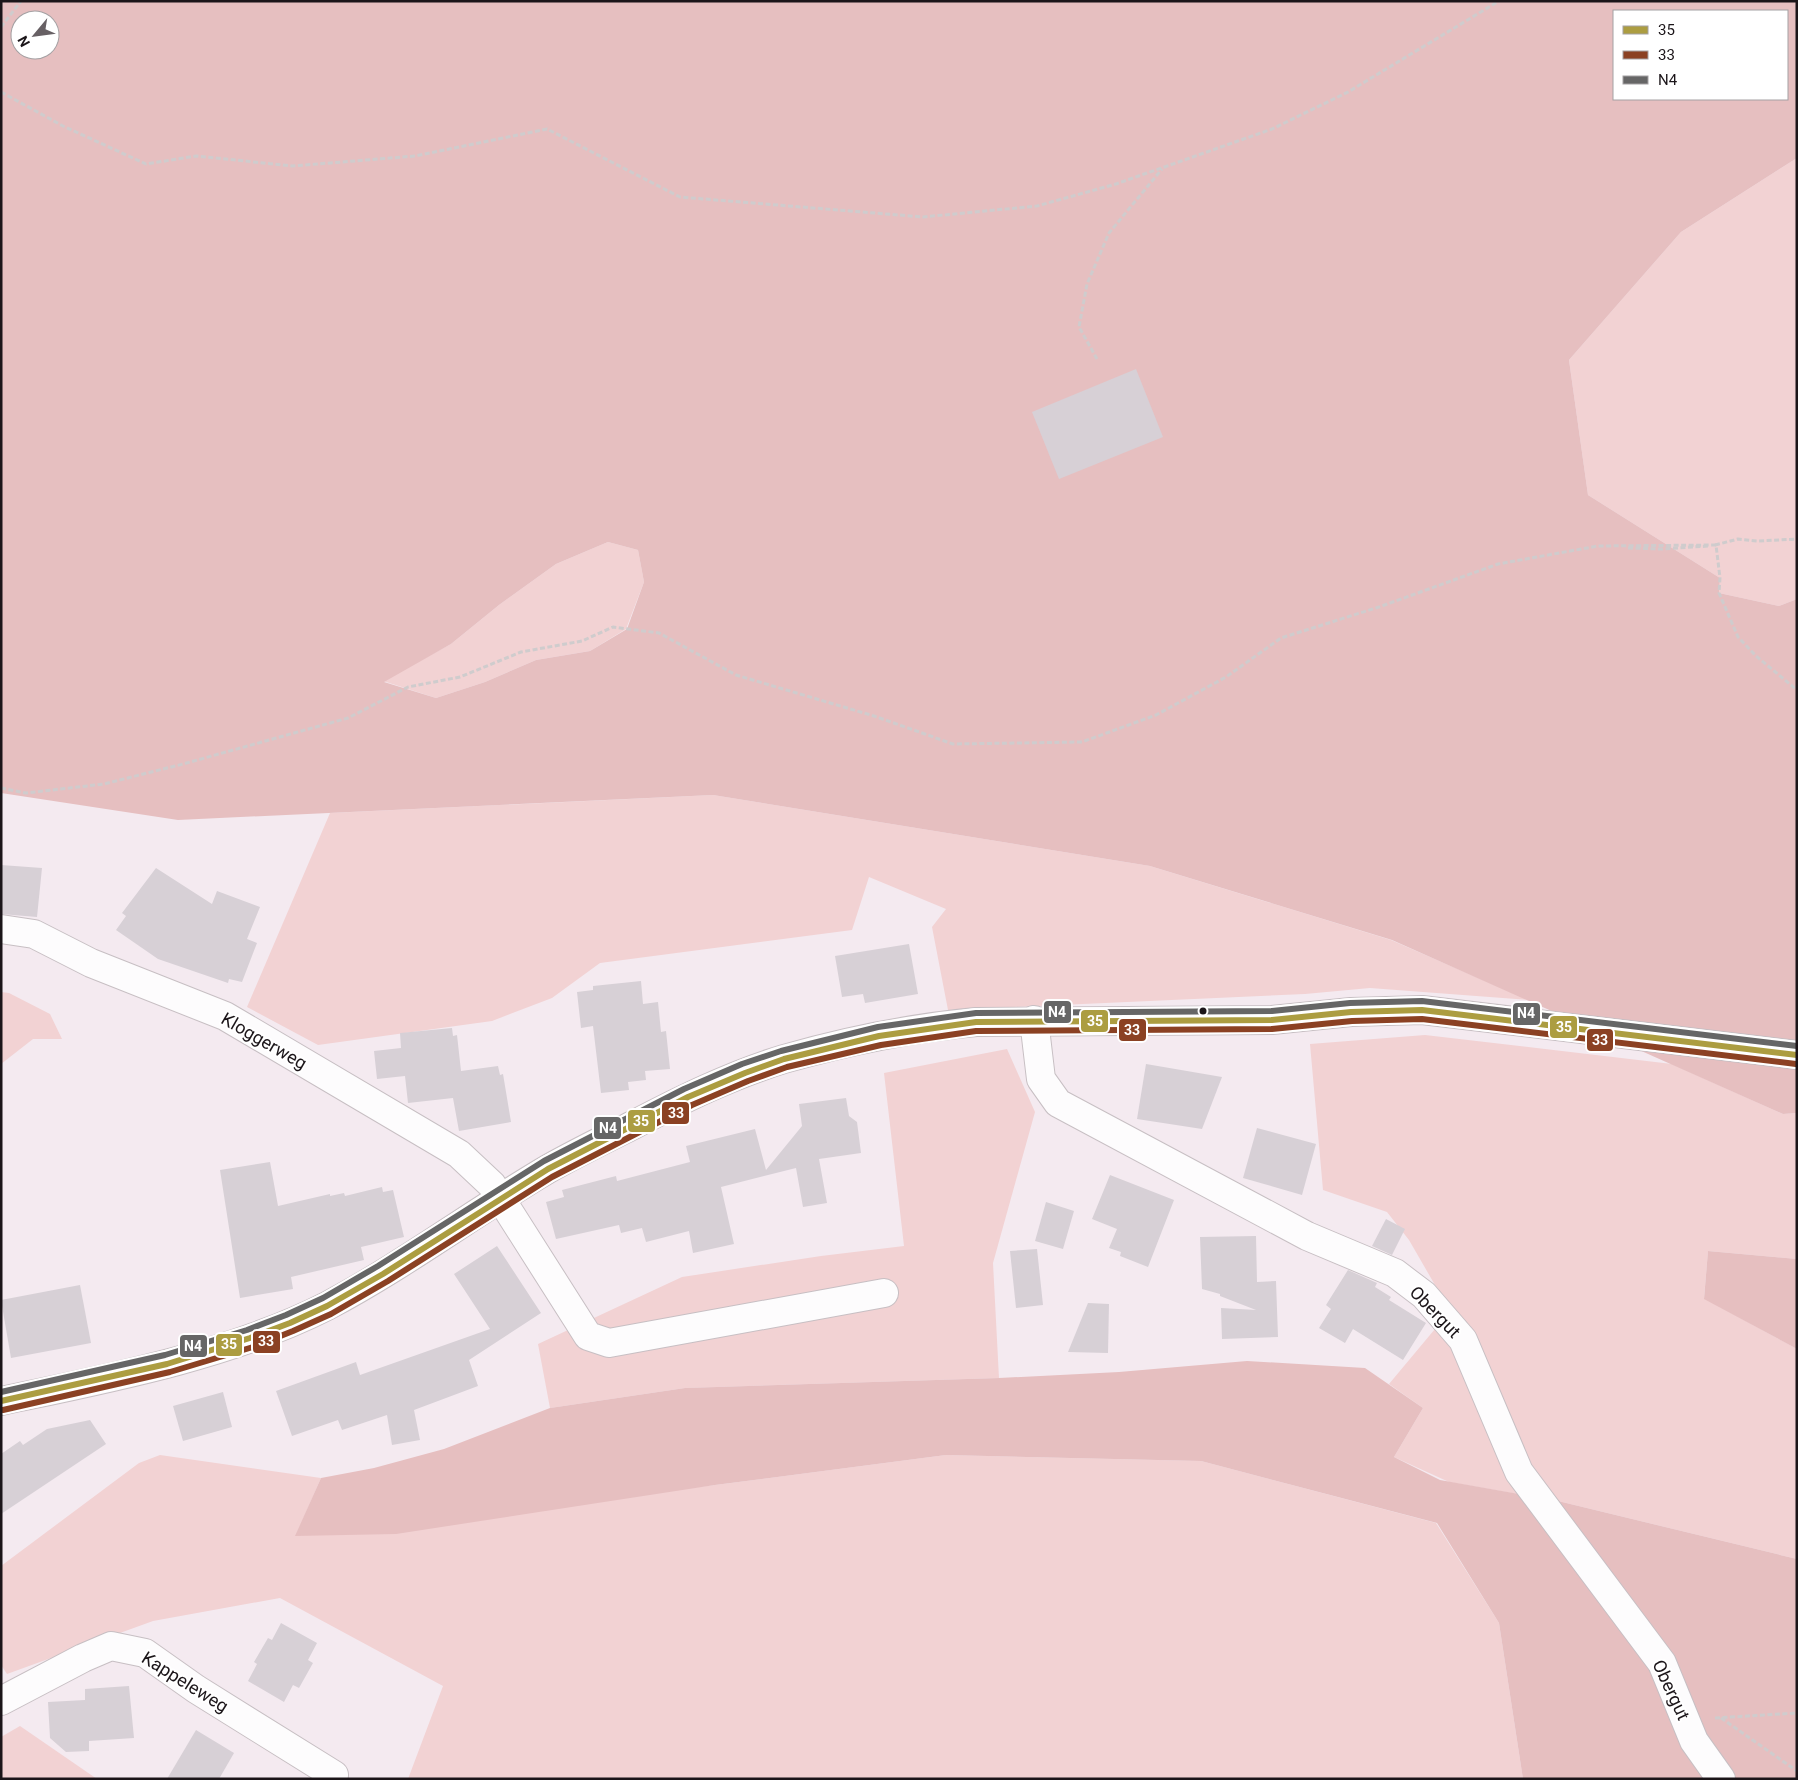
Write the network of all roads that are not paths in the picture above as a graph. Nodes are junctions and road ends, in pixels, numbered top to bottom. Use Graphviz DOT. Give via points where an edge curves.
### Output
graph roads {
  1 [pos="1,928"];
  2 [pos="1034,1020"];
  3 [pos="1797,1055"];
  4 [pos="501,1198"];
  5 [pos="884,1293"];
  6 [pos="1,1402"];
  7 [pos="1,1701"];
  8 [pos="334,1775"];
  9 [pos="1721,1779"];
  1 -- 4 [label="street, Kloggerweg" via="34,934 90,963 225,1016 459,1154"];
  2 -- 3 [label="street" via="1272,1020 1351,1012 1422,1010"];
  2 -- 4 [label="street" via="937,1025 885,1034 782,1060 691,1095 550,1168"];
  2 -- 9 [label="street, Obergut" via="1041,1079 1058,1103 1307,1236 1395,1273 1424,1295 1463,1340 1519,1472 1662,1663 1694,1741"];
  4 -- 5 [label="street, Kloggerweg" via="588,1336 609,1343"];
  4 -- 6 [label="street" via="384,1273 326,1306 281,1326 225,1346 116,1376"];
  7 -- 8 [label="street, Kappeleweg" via="82,1658 112,1646 145,1653"];
}
